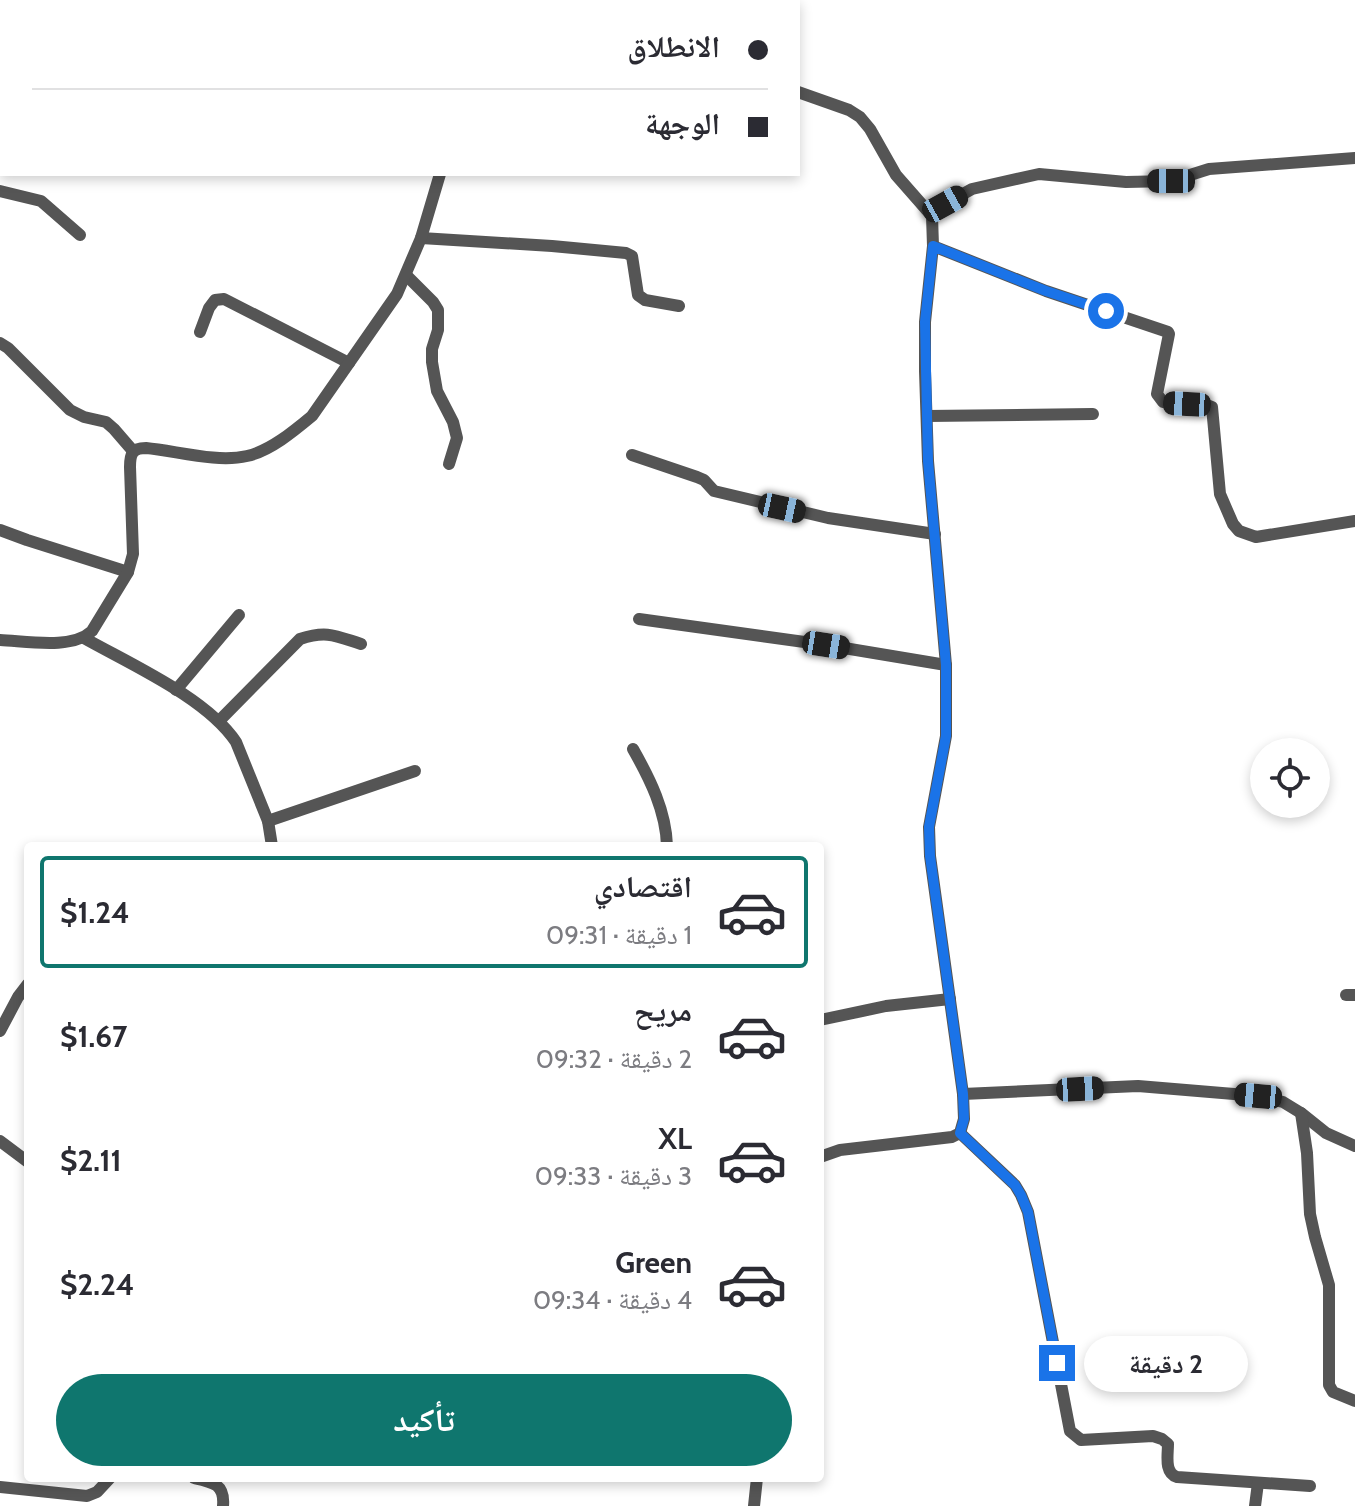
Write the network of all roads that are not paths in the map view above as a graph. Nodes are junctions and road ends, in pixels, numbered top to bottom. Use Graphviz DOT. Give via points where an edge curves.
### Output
graph roads {
  1 [pos="800,93"];
  2 [pos="1355,158"];
  3 [pos="439,176"];
  4 [pos="0,191"];
  5 [pos="932,216"];
  6 [pos="80,235"];
  7 [pos="421,238"];
  8 [pos="933,246"];
  9 [pos="406,275"];
  10 [pos="679,306"];
  11 [pos="200,332"];
  12 [pos="0,343"];
  13 [pos="349,363"];
  14 [pos="1093,414"];
  15 [pos="927,416"];
  16 [pos="133,451"];
  17 [pos="632,455"];
  18 [pos="449,464"];
  19 [pos="1355,521"];
  20 [pos="0,530"];
  21 [pos="935,534"];
  22 [pos="128,572"];
  23 [pos="239,615"];
  24 [pos="639,619"];
  25 [pos="84,638"];
  26 [pos="0,640"];
  27 [pos="361,644"];
  28 [pos="946,665"];
  29 [pos="176,690"];
  30 [pos="219,721"];
  31 [pos="633,749"];
  32 [pos="415,771"];
  33 [pos="268,821"];
  34 [pos="271,842"];
  35 [pos="667,842"];
  36 [pos="24,989"];
  37 [pos="950,999"];
  38 [pos="824,1019"];
  39 [pos="0,1031"];
  40 [pos="963,1094"];
  41 [pos="1301,1113"];
  42 [pos="960,1133"];
  43 [pos="0,1141"];
  44 [pos="1355,1146"];
  45 [pos="824,1156"];
  46 [pos="24,1159"];
  47 [pos="1355,1401"];
  48 [pos="106,1482"];
  49 [pos="211,1482"];
  50 [pos="757,1482"];
  51 [pos="1258,1483"];
  52 [pos="1310,1486"];
  53 [pos="0,1487"];
  54 [pos="223,1506"];
  55 [pos="754,1506"];
  56 [pos="1255,1506"];
  1 -- 5 [label="street" via="860,117 896,175"];
  2 -- 5 [label="street" via="1209,169 1171,181 1039,174 972,189"];
  3 -- 7 [label="street"];
  4 -- 6 [label="street" via="41,201"];
  5 -- 8 [label="street"];
  7 -- 9 [label="street"];
  7 -- 10 [label="street" via="626,253 635,263 638,295"];
  8 -- 15 [label="street" via="925,322"];
  8 -- 19 [label="street" via="1168,332 1157,394 1163,402 1212,407 1220,494 1239,531 1256,537"];
  9 -- 13 [label="street"];
  9 -- 18 [label="street" via="438,310 432,362 437,391 457,438"];
  11 -- 13 [label="street" via="209,308 224,299"];
  12 -- 16 [label="street" via="70,410 106,422"];
  13 -- 16 [label="street" via="312,416 249,456 223,459 146,448"];
  14 -- 15 [label="street"];
  15 -- 21 [label="street"];
  16 -- 22 [label="street" via="133,554"];
  17 -- 21 [label="street" via="704,480 714,491 828,518"];
  20 -- 22 [label="street"];
  21 -- 28 [label="street"];
  22 -- 25 [label="street"];
  23 -- 29 [label="street"];
  24 -- 28 [label="street"];
  25 -- 26 [label="street"];
  25 -- 29 [label="street"];
  27 -- 30 [label="street" via="328,633 300,639"];
  28 -- 37 [label="street" via="946,736 929,827"];
  29 -- 30 [label="street"];
  30 -- 33 [label="street" via="236,742"];
  31 -- 35 [label="street" via="665,819"];
  32 -- 33 [label="street"];
  33 -- 34 [label="street"];
  36 -- 39 [label="street"];
  37 -- 38 [label="street"];
  37 -- 40 [label="street"];
  40 -- 41 [label="street" via="1138,1086 1258,1096"];
  40 -- 42 [label="street"];
  41 -- 44 [label="street" via="1326,1133"];
  41 -- 47 [label="street" via="1310,1214 1329,1285 1329,1385"];
  42 -- 45 [label="street"];
  42 -- 51 [label="street" via="1015,1185 1028,1212 1070,1431 1081,1440 1157,1437 1168,1444 1168,1471 1173,1477"];
  43 -- 46 [label="street"];
  48 -- 53 [label="street" via="87,1496"];
  49 -- 54 [label="street" via="224,1495"];
  50 -- 55 [label="street"];
  51 -- 52 [label="street"];
  51 -- 56 [label="street"];
}
